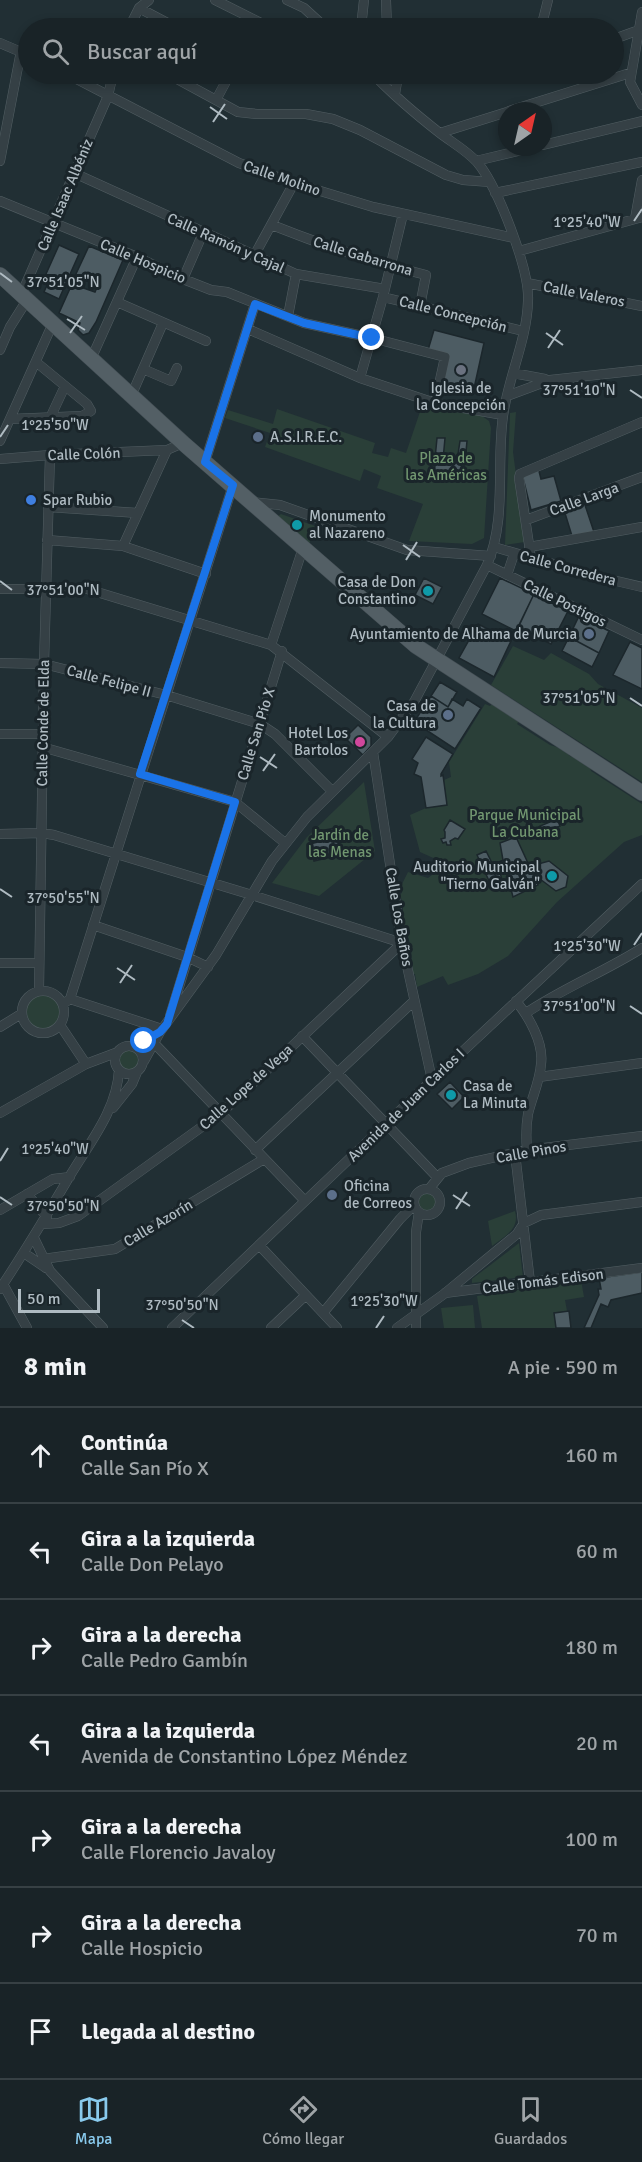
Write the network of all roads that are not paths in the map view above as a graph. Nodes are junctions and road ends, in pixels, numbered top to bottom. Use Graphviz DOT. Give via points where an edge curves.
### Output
graph roads {
  1 [pos="148,0"];
  2 [pos="215,0"];
  3 [pos="287,0"];
  4 [pos="364,0"];
  5 [pos="386,0"];
  6 [pos="549,0"];
  7 [pos="139,8"];
  8 [pos="642,12"];
  9 [pos="134,18"];
  10 [pos="158,18"];
  11 [pos="251,18"];
  12 [pos="315,18"];
  13 [pos="362,18"];
  14 [pos="387,18"];
  15 [pos="544,18"];
  16 [pos="639,30"];
  17 [pos="624,35"];
  18 [pos="0,43"];
  19 [pos="18,50"];
  20 [pos="18,73"];
  21 [pos="630,73"];
  22 [pos="624,75"];
  23 [pos="86,84"];
  24 [pos="111,84"];
  25 [pos="186,84"];
  26 [pos="225,84"];
  27 [pos="384,84"];
  28 [pos="397,84"];
  29 [pos="595,84"];
  30 [pos="395,94"];
  31 [pos="108,96"];
  32 [pos="216,100"];
  33 [pos="537,102"];
  34 [pos="642,105"];
  35 [pos="4,113"];
  36 [pos="498,114"];
  37 [pos="642,121"];
  38 [pos="440,133"];
  39 [pos="552,143"];
  40 [pos="498,156"];
  41 [pos="0,161"];
  42 [pos="477,161"];
  43 [pos="642,162"];
  44 [pos="74,173"];
  45 [pos="642,180"];
  46 [pos="490,182"];
  47 [pos="294,183"];
  48 [pos="495,193"];
  49 [pos="0,201"];
  50 [pos="403,214"];
  51 [pos="638,218"];
  52 [pos="52,224"];
  53 [pos="272,225"];
  54 [pos="203,233"];
  55 [pos="514,238"];
  56 [pos="519,251"];
  57 [pos="254,256"];
  58 [pos="137,257"];
  59 [pos="391,266"];
  60 [pos="296,274"];
  61 [pos="0,275"];
  62 [pos="183,279"];
  63 [pos="527,283"];
  64 [pos="384,293"];
  65 [pos="24,297"];
  66 [pos="117,302"];
  67 [pos="255,304"];
  68 [pos="420,306"];
  69 [pos="642,306"];
  70 [pos="288,316"];
  71 [pos="53,323"];
  72 [pos="163,323"];
  73 [pos="248,329"];
  74 [pos="523,331"];
  75 [pos="372,338"];
  76 [pos="2,339"];
  77 [pos="206,341"];
  78 [pos="0,350"];
  79 [pos="92,357"];
  80 [pos="36,362"];
  81 [pos="177,368"];
  82 [pos="143,369"];
  83 [pos="642,370"];
  84 [pos="513,373"];
  85 [pos="360,378"];
  86 [pos="550,380"];
  87 [pos="65,386"];
  88 [pos="132,394"];
  89 [pos="507,396"];
  90 [pos="435,403"];
  91 [pos="503,416"];
  92 [pos="50,418"];
  93 [pos="10,419"];
  94 [pos="642,422"];
  95 [pos="0,441"];
  96 [pos="183,443"];
  97 [pos="167,450"];
  98 [pos="50,454"];
  99 [pos="0,459"];
  100 [pos="205,462"];
  101 [pos="500,473"];
  102 [pos="520,474"];
  103 [pos="642,477"];
  104 [pos="233,485"];
  105 [pos="252,502"];
  106 [pos="48,507"];
  107 [pos="138,513"];
  108 [pos="526,520"];
  109 [pos="642,527"];
  110 [pos="47,540"];
  111 [pos="123,546"];
  112 [pos="530,547"];
  113 [pos="303,548"];
  114 [pos="514,554"];
  115 [pos="491,556"];
  116 [pos="530,559"];
  117 [pos="206,573"];
  118 [pos="507,575"];
  119 [pos="642,587"];
  120 [pos="46,588"];
  121 [pos="0,589"];
  122 [pos="190,621"];
  123 [pos="642,640"];
  124 [pos="271,645"];
  125 [pos="282,651"];
  126 [pos="436,660"];
  127 [pos="0,663"];
  128 [pos="44,664"];
  129 [pos="166,695"];
  130 [pos="260,724"];
  131 [pos="0,734"];
  132 [pos="42,734"];
  133 [pos="388,737"];
  134 [pos="42,747"];
  135 [pos="374,752"];
  136 [pos="140,774"];
  137 [pos="332,791"];
  138 [pos="642,793"];
  139 [pos="235,802"];
  140 [pos="42,833"];
  141 [pos="0,834"];
  142 [pos="285,843"];
  143 [pos="116,853"];
  144 [pos="210,882"];
  145 [pos="642,884"];
  146 [pos="252,895"];
  147 [pos="93,925"];
  148 [pos="402,943"];
  149 [pos="642,948"];
  150 [pos="187,957"];
  151 [pos="0,963"];
  152 [pos="39,963"];
  153 [pos="208,967"];
  154 [pos="39,991"];
  155 [pos="67,1001"];
  156 [pos="414,1001"];
  157 [pos="516,1001"];
  158 [pos="526,1013"];
  159 [pos="21,1014"];
  160 [pos="60,1025"];
  161 [pos="0,1027"];
  162 [pos="163,1028"];
  163 [pos="302,1036"];
  164 [pos="153,1042"];
  165 [pos="134,1046"];
  166 [pos="118,1052"];
  167 [pos="144,1061"];
  168 [pos="87,1064"];
  169 [pos="642,1064"];
  170 [pos="118,1068"];
  171 [pos="137,1072"];
  172 [pos="339,1073"];
  173 [pos="539,1077"];
  174 [pos="432,1080"];
  175 [pos="0,1113"];
  176 [pos="221,1113"];
  177 [pos="107,1115"];
  178 [pos="386,1124"];
  179 [pos="642,1137"];
  180 [pos="255,1150"];
  181 [pos="527,1150"];
  182 [pos="515,1153"];
  183 [pos="264,1159"];
  184 [pos="70,1177"];
  185 [pos="437,1177"];
  186 [pos="429,1189"];
  187 [pos="27,1194"];
  188 [pos="305,1201"];
  189 [pos="642,1202"];
  190 [pos="417,1209"];
  191 [pos="0,1210"];
  192 [pos="45,1220"];
  193 [pos="524,1223"];
  194 [pos="34,1238"];
  195 [pos="259,1245"];
  196 [pos="24,1253"];
  197 [pos="43,1259"];
  198 [pos="642,1268"];
  199 [pos="50,1271"];
  200 [pos="530,1282"];
  201 [pos="2,1287"];
  202 [pos="444,1294"];
  203 [pos="306,1295"];
  204 [pos="323,1313"];
  205 [pos="416,1313"];
  206 [pos="27,1328"];
  207 [pos="103,1328"];
  208 [pos="172,1328"];
  209 [pos="271,1328"];
  210 [pos="337,1328"];
  211 [pos="397,1328"];
  212 [pos="416,1328"];
  1 -- 7 [label="street"];
  2 -- 11 [label="street"];
  3 -- 12 [label="street"];
  4 -- 13 [label="street"];
  5 -- 14 [label="street"];
  6 -- 15 [label="street"];
  7 -- 9 [label="street"];
  7 -- 10 [label="street"];
  8 -- 16 [label="street"];
  16 -- 17 [label="street"];
  16 -- 21 [label="street"];
  18 -- 19 [label="street"];
  20 -- 35 [label="street"];
  21 -- 22 [label="street"];
  21 -- 34 [label="street" via="634,93"];
  23 -- 31 [label="street, Calle Molino"];
  24 -- 31 [label="street, Calle Isaac Albéniz"];
  25 -- 32 [label="street"];
  26 -- 32 [label="street"];
  27 -- 30 [label="street"];
  28 -- 30 [label="street"];
  29 -- 33 [label="street"];
  30 -- 38 [label="street"];
  31 -- 44 [label="street, Calle Isaac Albéniz"];
  31 -- 47 [label="street, Calle Molino" via="239,163"];
  32 -- 46 [label="street" via="238,112 306,114 333,119 446,175"];
  35 -- 41 [label="street"];
  36 -- 38 [label="street"];
  37 -- 39 [label="street"];
  38 -- 42 [label="street"];
  40 -- 42 [label="street"];
  42 -- 46 [label="street"];
  43 -- 48 [label="street"];
  44 -- 52 [label="street, Calle Isaac Albéniz"];
  44 -- 54 [label="street, Calle Ramón y Cajal"];
  45 -- 51 [label="street" via="636,202"];
  46 -- 48 [label="street"];
  47 -- 50 [label="street, Calle Molino"];
  47 -- 53 [label="street"];
  48 -- 55 [label="street"];
  49 -- 52 [label="street, Calle Hospicio"];
  50 -- 55 [label="street, Calle Molino"];
  50 -- 59 [label="street"];
  51 -- 56 [label="street"];
  52 -- 58 [label="street, Calle Hospicio"];
  52 -- 65 [label="street, Calle Isaac Albéniz"];
  53 -- 57 [label="street"];
  53 -- 59 [label="street, Calle Gabarrona"];
  54 -- 57 [label="street, Calle Ramón y Cajal"];
  54 -- 62 [label="street"];
  55 -- 56 [label="street"];
  56 -- 63 [label="street"];
  57 -- 60 [label="street, Calle Ramón y Cajal"];
  58 -- 62 [label="street, Calle Hospicio"];
  58 -- 66 [label="street"];
  59 -- 64 [label="street"];
  59 -- 68 [label="street, Calle Gabarrona" via="426,275"];
  60 -- 64 [label="street, Calle Ramón y Cajal" via="344,281"];
  60 -- 70 [label="street"];
  61 -- 65 [label="main road"];
  62 -- 67 [label="street, Calle Hospicio"];
  63 -- 69 [label="street, Calle Valeros"];
  63 -- 74 [label="street"];
  64 -- 68 [label="street, Calle Concepción"];
  64 -- 75 [label="street"];
  65 -- 71 [label="main road"];
  65 -- 76 [label="street, Calle Isaac Albéniz"];
  66 -- 72 [label="street"];
  66 -- 79 [label="street"];
  67 -- 70 [label="street, Calle Hospicio"];
  67 -- 73 [label="street"];
  68 -- 74 [label="street, Calle Concepción"];
  70 -- 75 [label="street, Calle Hospicio"];
  71 -- 79 [label="main road"];
  71 -- 80 [label="street"];
  72 -- 77 [label="street"];
  72 -- 82 [label="street"];
  73 -- 85 [label="street"];
  73 -- 100 [label="street"];
  74 -- 84 [label="street"];
  75 -- 85 [label="street"];
  75 -- 90 [label="street, Calle Hospicio" via="446,357"];
  76 -- 78 [label="street, Calle Isaac Albéniz"];
  79 -- 88 [label="main road"];
  80 -- 87 [label="street"];
  80 -- 93 [label="street"];
  81 -- 82 [label="street" via="171,381"];
  82 -- 88 [label="street"];
  83 -- 86 [label="street"];
  84 -- 86 [label="street"];
  84 -- 89 [label="street"];
  85 -- 90 [label="street"];
  86 -- 89 [label="street"];
  87 -- 92 [label="street"];
  87 -- 92 [label="street" via="91,411 82,416"];
  88 -- 96 [label="main road"];
  89 -- 91 [label="street"];
  90 -- 91 [label="street"];
  91 -- 101 [label="street"];
  92 -- 93 [label="street"];
  93 -- 95 [label="street"];
  94 -- 102 [label="street"];
  96 -- 97 [label="street"];
  96 -- 100 [label="main road"];
  97 -- 98 [label="street, Calle Colón"];
  97 -- 107 [label="street"];
  98 -- 99 [label="street, Calle Colón"];
  98 -- 106 [label="street, Calle Conde de Elda"];
  100 -- 104 [label="main road"];
  101 -- 102 [label="street"];
  101 -- 115 [label="street"];
  102 -- 108 [label="street"];
  103 -- 108 [label="street, Calle Larga"];
  104 -- 105 [label="main road"];
  104 -- 117 [label="street"];
  105 -- 113 [label="main road"];
  105 -- 115 [label="street" via="280,506 407,550"];
  106 -- 107 [label="street"];
  106 -- 110 [label="street, Calle Conde de Elda"];
  107 -- 111 [label="street"];
  108 -- 112 [label="street"];
  109 -- 112 [label="street"];
  110 -- 111 [label="street"];
  110 -- 120 [label="street, Calle Conde de Elda"];
  111 -- 117 [label="street"];
  112 -- 116 [label="street"];
  113 -- 124 [label="street"];
  113 -- 126 [label="main road"];
  114 -- 115 [label="street, Calle Corredera"];
  114 -- 116 [label="street, Calle Corredera"];
  114 -- 118 [label="street"];
  115 -- 118 [label="street, Calle Postigos"];
  115 -- 126 [label="street"];
  116 -- 119 [label="street, Calle Corredera"];
  117 -- 122 [label="street"];
  118 -- 123 [label="street, Calle Postigos"];
  120 -- 121 [label="street"];
  120 -- 122 [label="street" via="87,588"];
  120 -- 128 [label="street, Calle Conde de Elda"];
  122 -- 124 [label="street"];
  122 -- 129 [label="street"];
  124 -- 125 [label="street"];
  125 -- 130 [label="street, Calle San Pío X"];
  125 -- 133 [label="street"];
  126 -- 133 [label="street" via="414,702"];
  126 -- 138 [label="main road"];
  127 -- 128 [label="street, Calle Felipe II"];
  128 -- 129 [label="street, Calle Felipe II"];
  128 -- 132 [label="street, Calle Conde de Elda"];
  129 -- 130 [label="street, Calle Felipe II"];
  129 -- 136 [label="street"];
  130 -- 137 [label="street, Calle Felipe II"];
  130 -- 139 [label="street, Calle San Pío X"];
  131 -- 132 [label="street"];
  132 -- 134 [label="street, Calle Conde de Elda"];
  133 -- 135 [label="street"];
  134 -- 136 [label="street"];
  134 -- 140 [label="street, Calle Conde de Elda"];
  135 -- 137 [label="street"];
  135 -- 148 [label="street, Calle Los Baños"];
  136 -- 139 [label="street"];
  136 -- 143 [label="street"];
  137 -- 142 [label="street"];
  139 -- 142 [label="street"];
  139 -- 144 [label="street, Calle San Pío X"];
  140 -- 141 [label="street"];
  140 -- 143 [label="street"];
  140 -- 152 [label="street, Calle Conde de Elda"];
  142 -- 146 [label="street"];
  143 -- 144 [label="street"];
  143 -- 147 [label="street"];
  144 -- 146 [label="street"];
  144 -- 150 [label="street, Calle San Pío X"];
  145 -- 157 [label="street, Avenida de Juan Carlos I"];
  146 -- 148 [label="street"];
  146 -- 153 [label="street"];
  147 -- 150 [label="street"];
  147 -- 155 [label="street"];
  148 -- 156 [label="street, Calle Los Baños"];
  148 -- 163 [label="street, Calle Lope de Vega"];
  149 -- 158 [label="street"];
  150 -- 153 [label="street"];
  150 -- 162 [label="street, Calle San Pío X"];
  151 -- 152 [label="street"];
  152 -- 154 [label="street, Calle Conde de Elda"];
  153 -- 162 [label="street"];
  154 -- 155 [label="street" via="51,992"];
  154 -- 159 [label="street" via="25,999"];
  155 -- 160 [label="street"];
  155 -- 162 [label="street"];
  156 -- 172 [label="street"];
  156 -- 174 [label="street, Calle Los Baños"];
  157 -- 158 [label="street"];
  157 -- 174 [label="street, Avenida de Juan Carlos I"];
  158 -- 173 [label="street" via="540,1048"];
  159 -- 160 [label="street" via="26,1026 37,1033 50,1033"];
  159 -- 161 [label="street"];
  160 -- 168 [label="street"];
  162 -- 164 [label="street"];
  162 -- 165 [label="street"];
  163 -- 172 [label="street"];
  163 -- 176 [label="street, Calle Lope de Vega"];
  164 -- 167 [label="street"];
  164 -- 176 [label="street"];
  165 -- 166 [label="street" via="125,1046"];
  165 -- 167 [label="street"];
  166 -- 168 [label="street"];
  166 -- 170 [label="street"];
  167 -- 171 [label="street"];
  168 -- 170 [label="street"];
  168 -- 175 [label="street"];
  169 -- 173 [label="street"];
  170 -- 171 [label="street" via="127,1074"];
  170 -- 177 [label="street" via="118,1083"];
  171 -- 177 [label="street"];
  172 -- 178 [label="street"];
  172 -- 180 [label="street"];
  173 -- 181 [label="street" via="526,1126"];
  174 -- 178 [label="street, Avenida de Juan Carlos I"];
  176 -- 180 [label="street"];
  176 -- 192 [label="street, Calle Lope de Vega" via="78,1216 59,1223"];
  177 -- 184 [label="street"];
  178 -- 185 [label="street"];
  178 -- 188 [label="street, Avenida de Juan Carlos I"];
  179 -- 181 [label="street, Calle Pinos"];
  180 -- 183 [label="street"];
  181 -- 182 [label="street, Calle Pinos"];
  182 -- 185 [label="street, Calle Pinos" via="459,1166"];
  182 -- 193 [label="street"];
  183 -- 188 [label="street"];
  183 -- 197 [label="street, Calle Azorín" via="115,1250"];
  184 -- 187 [label="street" via="53,1179"];
  184 -- 192 [label="street"];
  185 -- 186 [label="street"];
  186 -- 190 [label="street" via="417,1193"];
  186 -- 190 [label="street" via="436,1193 440,1205 427,1215"];
  187 -- 191 [label="street"];
  187 -- 192 [label="street"];
  188 -- 195 [label="street, Avenida de Juan Carlos I"];
  189 -- 193 [label="street" via="541,1215"];
  190 -- 204 [label="street" via="400,1219"];
  190 -- 205 [label="street"];
  192 -- 194 [label="street"];
  193 -- 200 [label="street"];
  193 -- 202 [label="street" via="517,1234"];
  194 -- 196 [label="street"];
  194 -- 197 [label="street"];
  195 -- 203 [label="street"];
  195 -- 208 [label="street, Avenida de Juan Carlos I"];
  196 -- 199 [label="street"];
  196 -- 201 [label="street"];
  197 -- 199 [label="street"];
  198 -- 200 [label="street, Calle Tomás Edison"];
  199 -- 207 [label="street"];
  200 -- 202 [label="street, Calle Tomás Edison"];
  201 -- 206 [label="street"];
  202 -- 205 [label="street"];
  203 -- 204 [label="street"];
  203 -- 209 [label="street"];
  204 -- 210 [label="street"];
  205 -- 211 [label="street"];
  205 -- 212 [label="street"];
}
